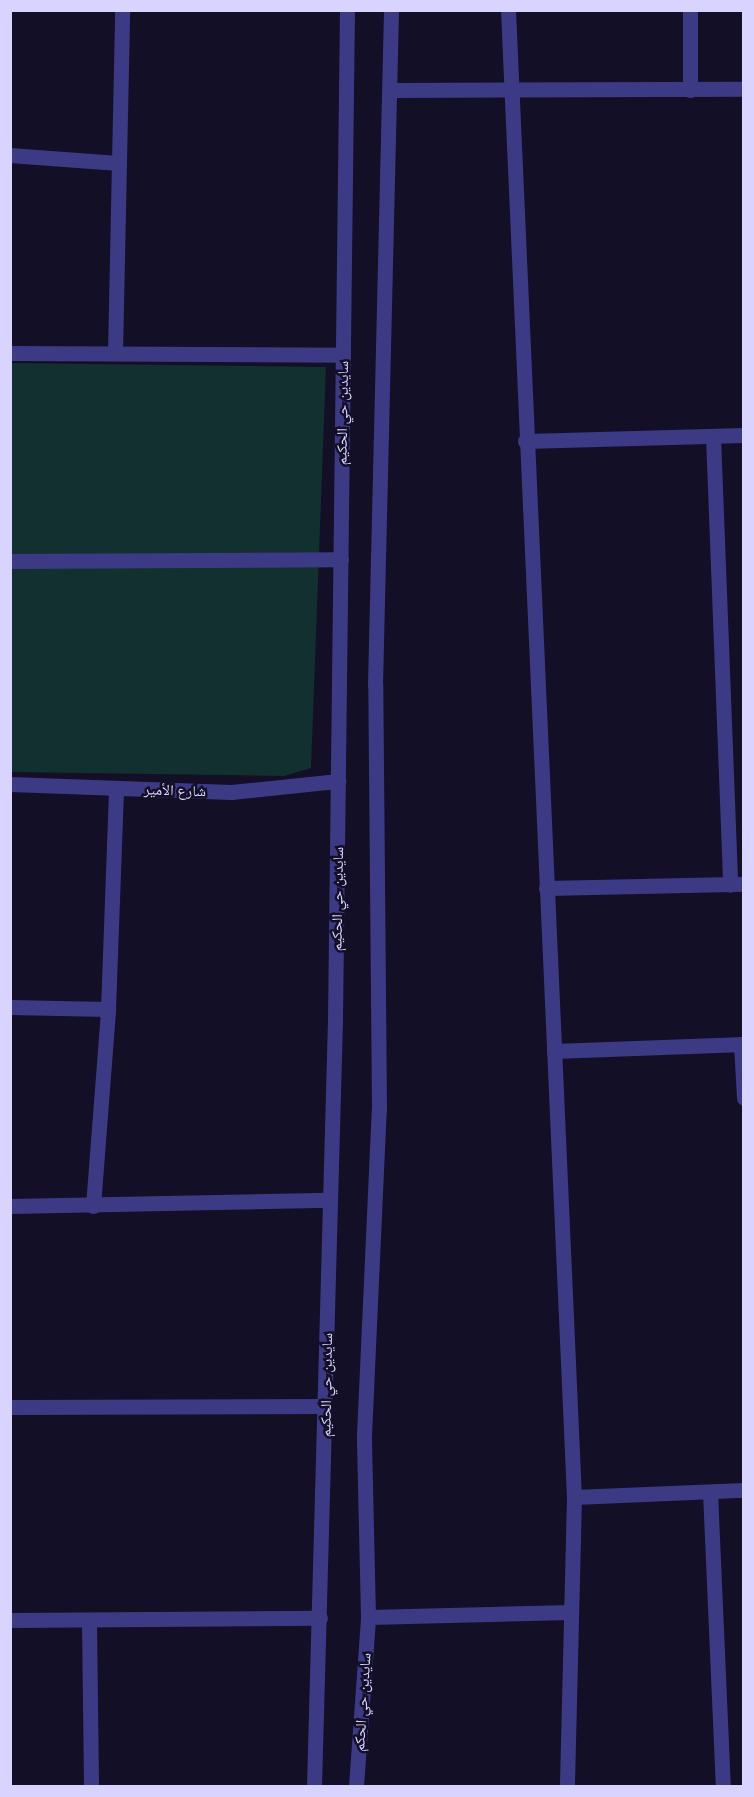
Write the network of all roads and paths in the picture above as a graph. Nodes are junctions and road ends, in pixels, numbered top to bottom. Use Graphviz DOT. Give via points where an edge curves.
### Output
graph roads {
  1 [pos="122,10"];
  2 [pos="347,10"];
  3 [pos="391,10"];
  4 [pos="508,10"];
  5 [pos="690,10"];
  6 [pos="744,89"];
  7 [pos="391,90"];
  8 [pos="690,90"];
  9 [pos="509,93"];
  10 [pos="10,155"];
  11 [pos="118,163"];
  12 [pos="10,352"];
  13 [pos="114,353"];
  14 [pos="343,355"];
  15 [pos="744,435"];
  16 [pos="713,436"];
  17 [pos="525,441"];
  18 [pos="341,560"];
  19 [pos="10,561"];
  20 [pos="338,781"];
  21 [pos="10,784"];
  22 [pos="116,788"];
  23 [pos="737,884"];
  24 [pos="546,888"];
  25 [pos="10,1007"];
  26 [pos="108,1008"];
  27 [pos="742,1044"];
  28 [pos="554,1051"];
  29 [pos="744,1098"];
  30 [pos="330,1200"];
  31 [pos="10,1206"];
  32 [pos="93,1206"];
  33 [pos="326,1406"];
  34 [pos="10,1407"];
  35 [pos="744,1490"];
  36 [pos="710,1492"];
  37 [pos="574,1497"];
  38 [pos="571,1612"];
  39 [pos="368,1617"];
  40 [pos="320,1618"];
  41 [pos="10,1620"];
  42 [pos="89,1621"];
  43 [pos="91,1786"];
  44 [pos="314,1786"];
  45 [pos="356,1786"];
  46 [pos="567,1786"];
  47 [pos="723,1786"];
  1 -- 11 [label="street"];
  2 -- 14 [label="street, سايدين حي الحكيم"];
  3 -- 7 [label="street"];
  4 -- 9 [label="street"];
  5 -- 8 [label="street"];
  6 -- 8 [label="street"];
  7 -- 9 [label="street"];
  7 -- 39 [label="street" via="375,685 379,1110 364,1435"];
  8 -- 9 [label="street"];
  9 -- 17 [label="street"];
  10 -- 11 [label="street"];
  11 -- 13 [label="street"];
  12 -- 13 [label="street"];
  13 -- 14 [label="street"];
  14 -- 18 [label="street, سايدين حي الحكيم"];
  15 -- 16 [label="street"];
  16 -- 17 [label="street"];
  16 -- 23 [label="street"];
  17 -- 24 [label="street"];
  18 -- 19 [label="street"];
  18 -- 20 [label="street, سايدين حي الحكيم"];
  20 -- 22 [label="street, شارع الأمير" via="231,792"];
  20 -- 30 [label="street, سايدين حي الحكيم"];
  21 -- 22 [label="street, شارع الأمير"];
  22 -- 26 [label="street"];
  23 -- 24 [label="street"];
  24 -- 28 [label="street"];
  25 -- 26 [label="street"];
  26 -- 32 [label="street"];
  27 -- 28 [label="street"];
  27 -- 29 [label="street"];
  28 -- 37 [label="street"];
  30 -- 32 [label="street"];
  30 -- 33 [label="street, سايدين حي الحكيم"];
  31 -- 32 [label="street"];
  33 -- 34 [label="street"];
  33 -- 40 [label="street, سايدين حي الحكيم"];
  35 -- 36 [label="street"];
  36 -- 37 [label="street"];
  36 -- 47 [label="street"];
  37 -- 38 [label="street"];
  38 -- 39 [label="street"];
  38 -- 46 [label="street"];
  39 -- 45 [label="street, سايدين حي الحكم"];
  40 -- 42 [label="street"];
  40 -- 44 [label="street, سايدين حي الحكيم"];
  41 -- 42 [label="street"];
  42 -- 43 [label="street"];
}
